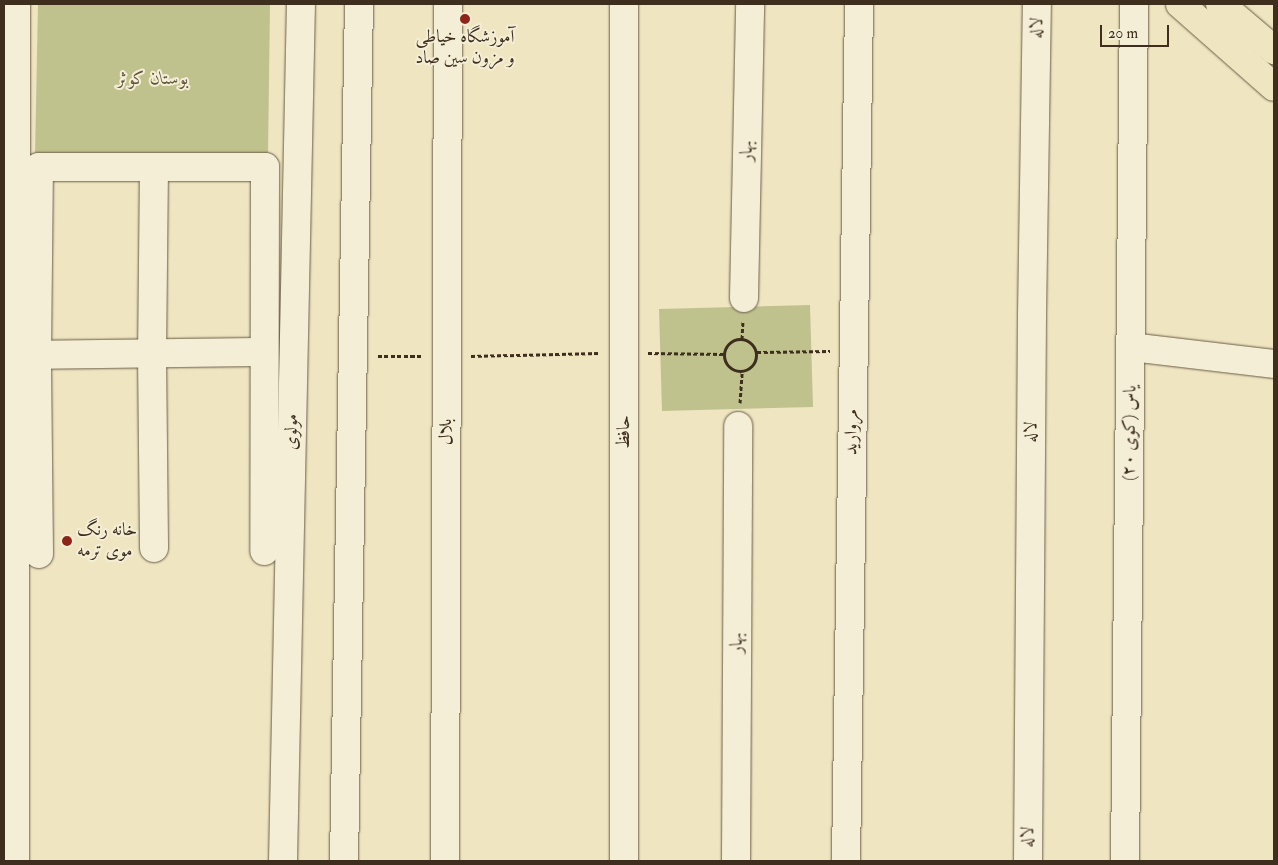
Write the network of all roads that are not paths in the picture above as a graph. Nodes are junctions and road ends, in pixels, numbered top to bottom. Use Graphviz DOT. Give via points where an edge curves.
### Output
graph roads {
  1 [pos="16,4"];
  2 [pos="301,4"];
  3 [pos="358,4"];
  4 [pos="448,4"];
  5 [pos="624,4"];
  6 [pos="750,4"];
  7 [pos="859,4"];
  8 [pos="1037,4"];
  9 [pos="1134,4"];
  10 [pos="1180,4"];
  11 [pos="1220,4"];
  12 [pos="1274,50"];
  13 [pos="1274,87"];
  14 [pos="154,167"];
  15 [pos="744,298"];
  16 [pos="1131,347"];
  17 [pos="263,352"];
  18 [pos="152,354"];
  19 [pos="27,355"];
  20 [pos="1274,364"];
  21 [pos="738,426"];
  22 [pos="154,548"];
  23 [pos="264,551"];
  24 [pos="39,554"];
  25 [pos="15,861"];
  26 [pos="282,861"];
  27 [pos="344,861"];
  28 [pos="445,861"];
  29 [pos="624,861"];
  30 [pos="736,861"];
  31 [pos="846,861"];
  32 [pos="1028,861"];
  33 [pos="1125,861"];
  1 -- 19 [label="street"];
  2 -- 26 [label="street, مولوی"];
  3 -- 27 [label="street"];
  4 -- 28 [label="street, بلال"];
  5 -- 29 [label="street, حافظ"];
  6 -- 15 [label="street, بهار"];
  7 -- 31 [label="street, مروارید"];
  8 -- 32 [label="street, لاله"];
  9 -- 16 [label="street, یاس (کوی ۲۰)"];
  10 -- 13 [label="main road"];
  11 -- 12 [label="main road"];
  14 -- 17 [label="street" via="265,168"];
  14 -- 18 [label="street"];
  14 -- 19 [label="street" via="39,167"];
  16 -- 20 [label="street"];
  16 -- 33 [label="street, یاس (کوی ۲۰)"];
  17 -- 18 [label="street"];
  17 -- 23 [label="street"];
  18 -- 19 [label="street"];
  18 -- 22 [label="street"];
  19 -- 24 [label="street"];
  19 -- 25 [label="street"];
  21 -- 30 [label="street, بهار"];
}
